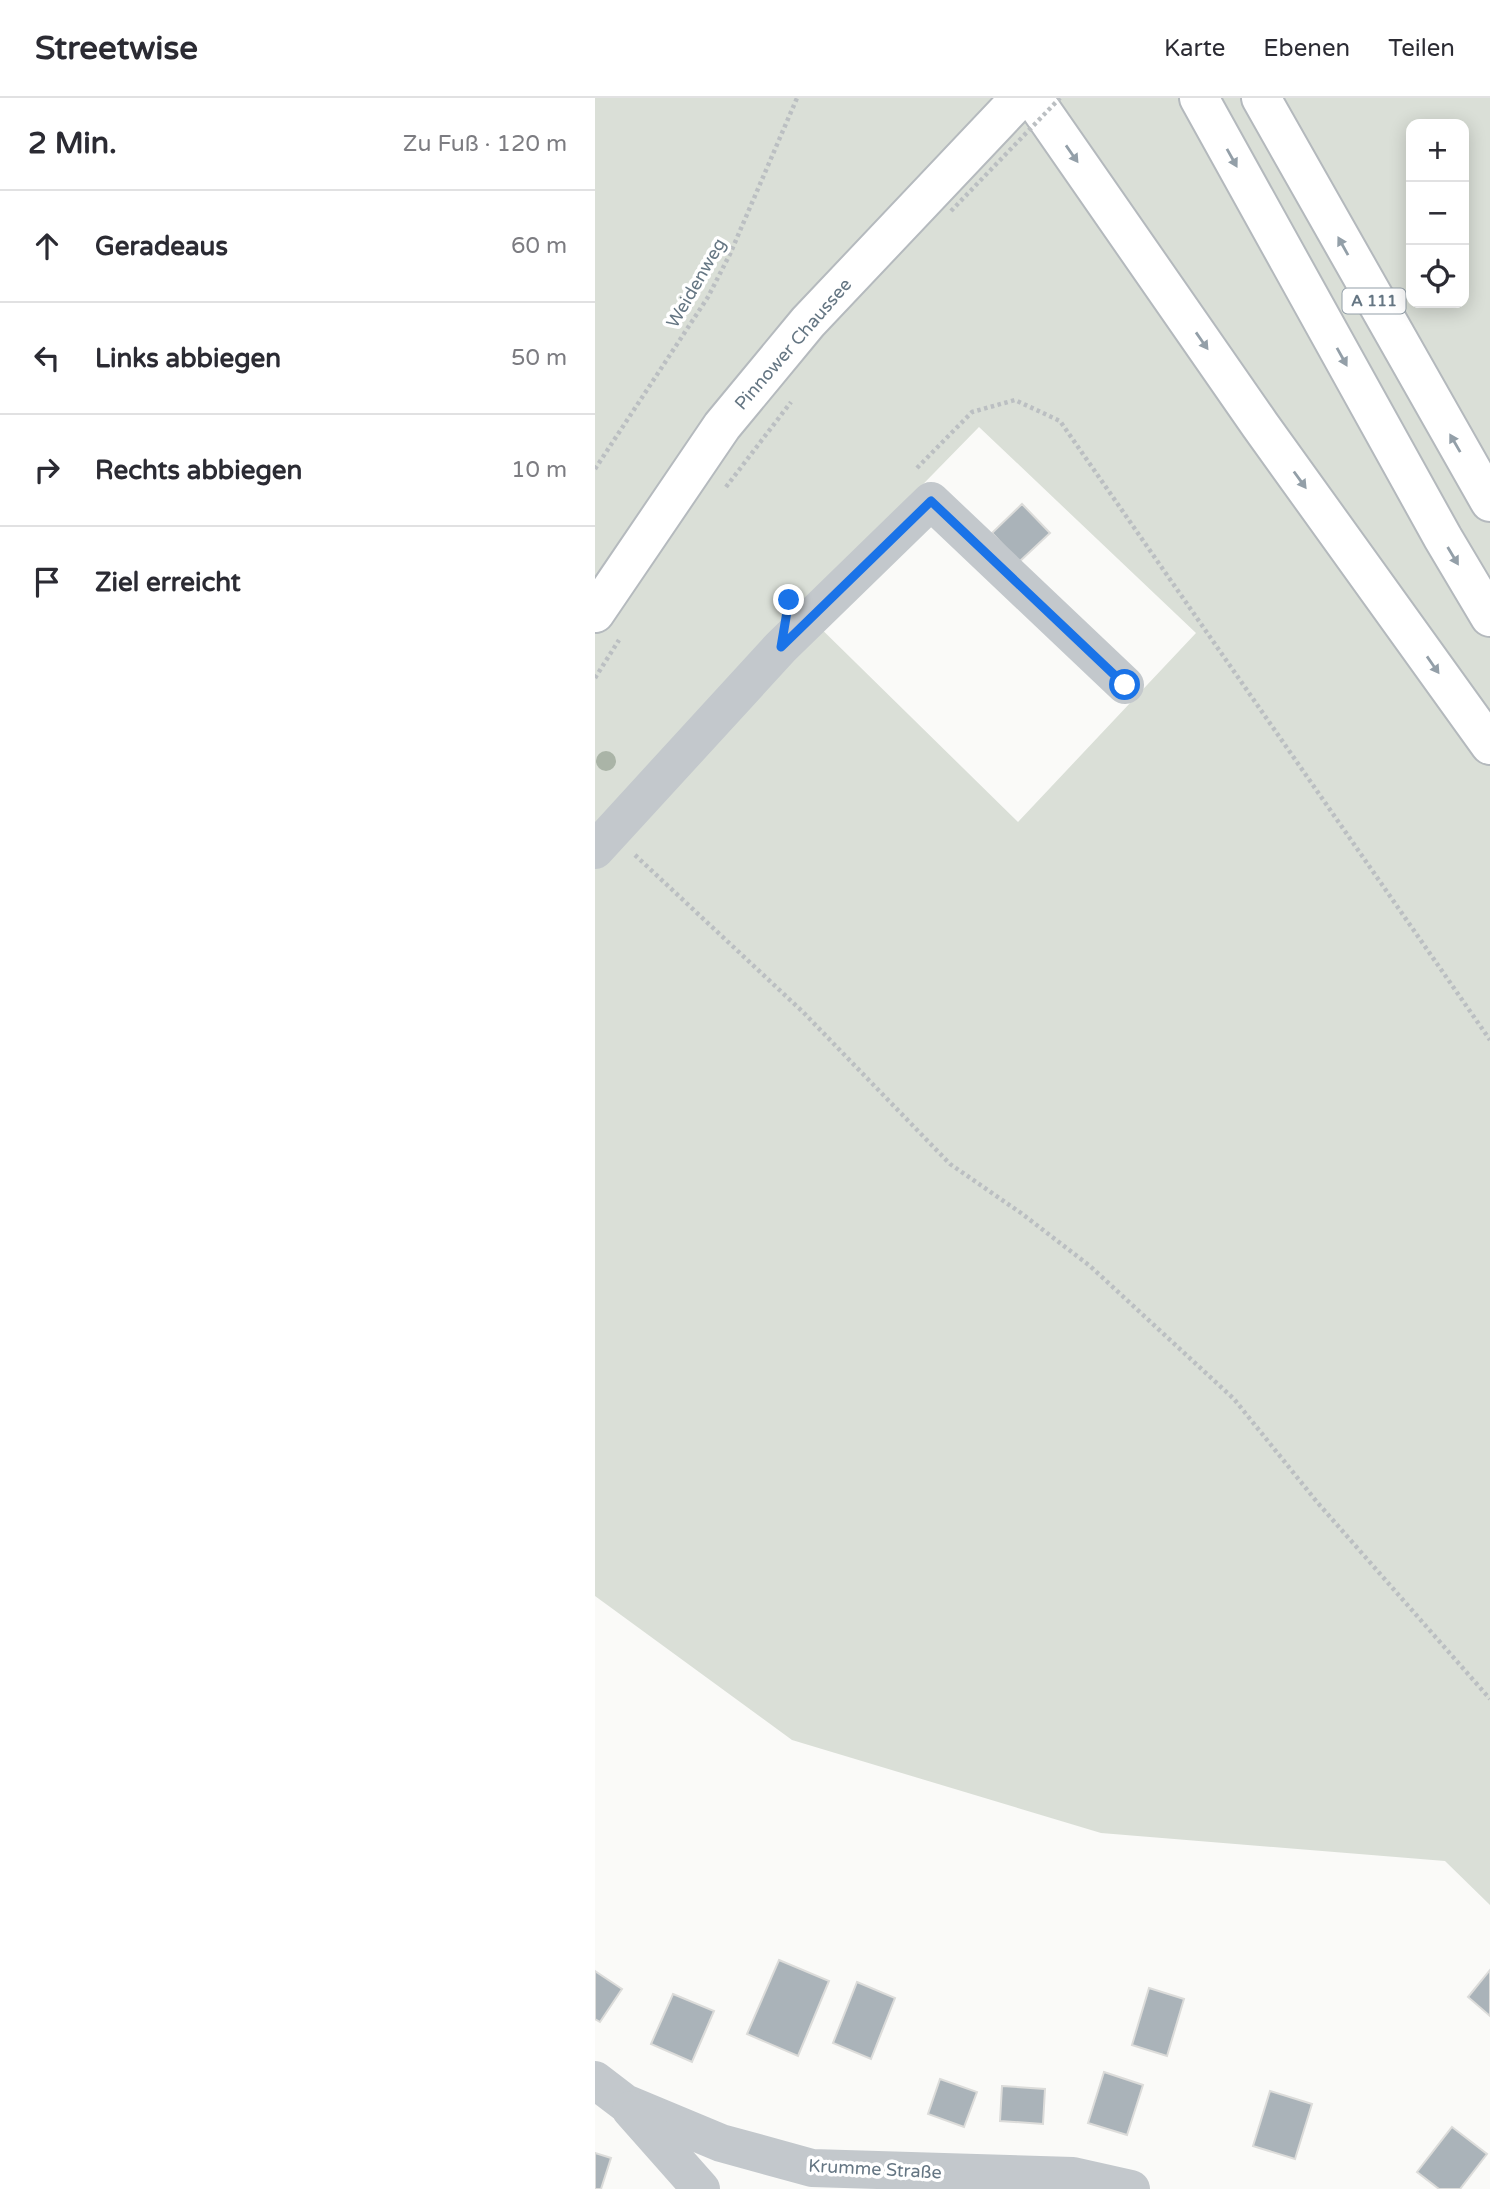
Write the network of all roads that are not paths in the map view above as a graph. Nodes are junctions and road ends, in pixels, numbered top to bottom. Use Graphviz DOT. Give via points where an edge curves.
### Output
graph roads {
  1 [pos="1020,98"];
  2 [pos="1033,98"];
  3 [pos="1199,98"];
  4 [pos="1261,98"];
  5 [pos="1490,502"];
  6 [pos="1490,617"];
  7 [pos="609,624"];
  8 [pos="1125,685"];
  9 [pos="1490,745"];
  10 [pos="603,842"];
  11 [pos="595,2080"];
  12 [pos="625,2103"];
  13 [pos="807,2179"];
  14 [pos="701,2189"];
  15 [pos="1131,2189"];
  1 -- 7 [label="main road, Pinnower Chaussee" via="925,219 808,322 722,426"];
  2 -- 9 [label="main road, one-way"];
  3 -- 6 [label="main road, one-way"];
  5 -- 4 [label="main road, A 111, one-way"];
  8 -- 10 [label="street" via="931,501 781,647"];
  11 -- 12 [label="street, Krumme Straße"];
  12 -- 13 [label="street, Krumme Straße"];
  12 -- 14 [label="street"];
  13 -- 15 [label="street, Krumme Straße" via="1073,2176"];
}
